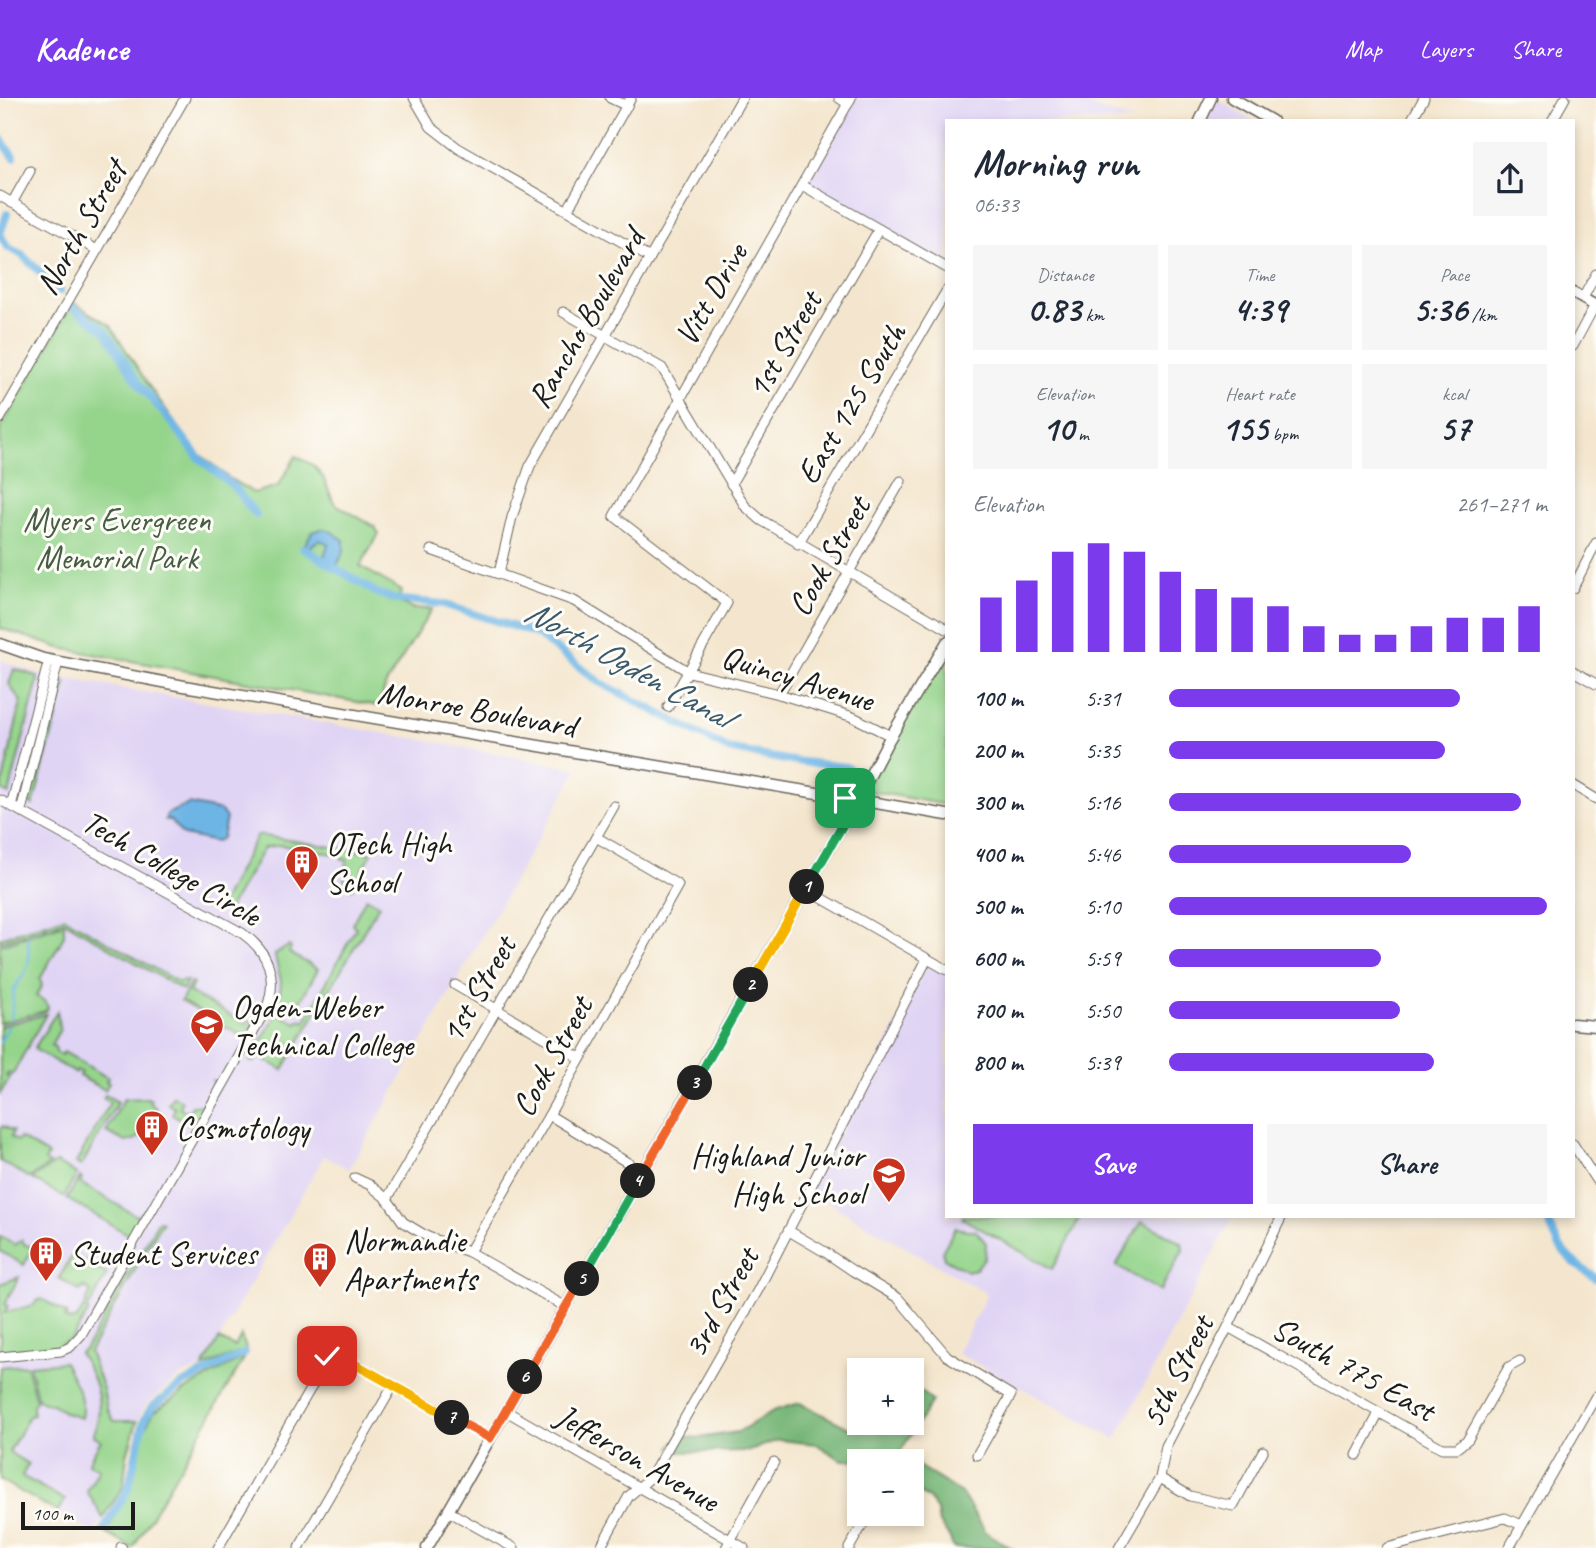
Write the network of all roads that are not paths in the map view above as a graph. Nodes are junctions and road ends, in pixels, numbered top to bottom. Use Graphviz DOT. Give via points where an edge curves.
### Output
graph roads {
  1 [pos="185,98"];
  2 [pos="414,98"];
  3 [pos="610,98"];
  4 [pos="742,98"];
  5 [pos="839,98"];
  6 [pos="1211,98"];
  7 [pos="1232,98"];
  8 [pos="1424,98"];
  9 [pos="1565,98"];
  10 [pos="850,101"];
  11 [pos="629,102"];
  12 [pos="1201,119"];
  13 [pos="1269,119"];
  14 [pos="1412,119"];
  15 [pos="1553,119"];
  16 [pos="30,171"];
  17 [pos="802,186"];
  18 [pos="0,196"];
  19 [pos="12,203"];
  20 [pos="568,209"];
  21 [pos="879,229"];
  22 [pos="97,250"];
  23 [pos="650,258"];
  24 [pos="945,267"];
  25 [pos="1596,274"];
  26 [pos="945,293"];
  27 [pos="1578,295"];
  28 [pos="1596,305"];
  29 [pos="563,312"];
  30 [pos="606,335"];
  31 [pos="1575,342"];
  32 [pos="680,400"];
  33 [pos="0,419"];
  34 [pos="901,481"];
  35 [pos="732,484"];
  36 [pos="1596,542"];
  37 [pos="799,544"];
  38 [pos="431,550"];
  39 [pos="849,572"];
  40 [pos="499,573"];
  41 [pos="1575,584"];
  42 [pos="945,628"];
  43 [pos="0,644"];
  44 [pos="945,645"];
  45 [pos="53,662"];
  46 [pos="689,672"];
  47 [pos="1575,672"];
  48 [pos="1596,684"];
  49 [pos="779,694"];
  50 [pos="668,706"];
  51 [pos="891,736"];
  52 [pos="1575,786"];
  53 [pos="1596,799"];
  54 [pos="0,800"];
  55 [pos="857,800"];
  56 [pos="11,806"];
  57 [pos="614,806"];
  58 [pos="21,811"];
  59 [pos="945,815"];
  60 [pos="596,837"];
  61 [pos="806,889"];
  62 [pos="927,959"];
  63 [pos="945,969"];
  64 [pos="455,985"];
  65 [pos="496,1008"];
  66 [pos="1575,1024"];
  67 [pos="1596,1026"];
  68 [pos="580,1058"];
  69 [pos="549,1115"];
  70 [pos="1575,1147"];
  71 [pos="643,1172"];
  72 [pos="355,1178"];
  73 [pos="1596,1180"];
  74 [pos="387,1199"];
  75 [pos="1281,1218"];
  76 [pos="789,1231"];
  77 [pos="469,1252"];
  78 [pos="566,1307"];
  79 [pos="1228,1327"];
  80 [pos="0,1357"];
  81 [pos="1520,1361"];
  82 [pos="393,1386"];
  83 [pos="1596,1396"];
  84 [pos="506,1411"];
  85 [pos="1379,1413"];
  86 [pos="490,1438"];
  87 [pos="1263,1451"];
  88 [pos="978,1455"];
  89 [pos="1357,1455"];
  90 [pos="774,1462"];
  91 [pos="1160,1478"];
  92 [pos="639,1486"];
  93 [pos="449,1511"];
  94 [pos="1522,1525"];
  95 [pos="862,1526"];
  96 [pos="728,1544"];
  97 [pos="218,1548"];
  98 [pos="299,1548"];
  99 [pos="427,1548"];
  100 [pos="514,1548"];
  101 [pos="600,1548"];
  102 [pos="744,1548"];
  103 [pos="849,1548"];
  104 [pos="1119,1548"];
  105 [pos="1387,1548"];
  106 [pos="1508,1548"];
  1 -- 22 [label="street, North Street"];
  2 -- 20 [label="street" via="431,127 458,148"];
  3 -- 11 [label="street"];
  4 -- 23 [label="street, Rancho Boulevard"];
  5 -- 10 [label="street"];
  6 -- 12 [label="main road"];
  7 -- 13 [label="main road"];
  8 -- 14 [label="street"];
  9 -- 15 [label="street"];
  10 -- 17 [label="street, Vitt Drive"];
  11 -- 20 [label="street"];
  16 -- 19 [label="street"];
  17 -- 21 [label="street"];
  17 -- 32 [label="street, Vitt Drive"];
  18 -- 19 [label="street"];
  19 -- 22 [label="street"];
  20 -- 23 [label="street"];
  21 -- 24 [label="street"];
  21 -- 35 [label="street, 1st Street"];
  22 -- 33 [label="street, North Street"];
  23 -- 30 [label="street, Rancho Boulevard"];
  25 -- 27 [label="street"];
  26 -- 37 [label="street, East 125 South"];
  27 -- 28 [label="main road"];
  28 -- 31 [label="street"];
  29 -- 30 [label="street"];
  30 -- 32 [label="street" via="662,368"];
  30 -- 40 [label="street, Rancho Boulevard" via="530,466"];
  32 -- 35 [label="street"];
  32 -- 46 [label="street, Vitt Drive" via="614,516 727,603"];
  34 -- 39 [label="street, Cook Street"];
  35 -- 37 [label="street" via="745,506"];
  36 -- 41 [label="street"];
  37 -- 39 [label="street"];
  38 -- 40 [label="street, Quincy Avenue"];
  39 -- 42 [label="street"];
  39 -- 49 [label="street, Cook Street"];
  40 -- 46 [label="street, Quincy Avenue" via="574,601"];
  43 -- 45 [label="main road, Monroe Boulevard"];
  44 -- 51 [label="main road"];
  45 -- 55 [label="main road, Monroe Boulevard"];
  45 -- 56 [label="street"];
  45 -- 58 [label="street"];
  46 -- 49 [label="street, Quincy Avenue"];
  46 -- 50 [label="street"];
  47 -- 48 [label="street"];
  49 -- 51 [label="street, Quincy Avenue" via="853,717"];
  51 -- 55 [label="main road"];
  52 -- 53 [label="street"];
  54 -- 56 [label="street, Tech College Circle"];
  55 -- 59 [label="main road, Monroe Boulevard"];
  55 -- 61 [label="main road"];
  56 -- 58 [label="street, Tech College Circle"];
  57 -- 60 [label="street, 1st Street"];
  58 -- 80 [label="street, Tech College Circle" via="242,933 262,951 272,978 267,1007 81,1335 61,1351"];
  60 -- 65 [label="street, 1st Street"];
  60 -- 68 [label="street, Cook Street" via="678,885"];
  61 -- 62 [label="street"];
  61 -- 71 [label="main road"];
  62 -- 63 [label="street"];
  62 -- 76 [label="street, 3rd Street"];
  64 -- 65 [label="street"];
  65 -- 68 [label="street"];
  65 -- 74 [label="street, 1st Street"];
  66 -- 67 [label="main road"];
  68 -- 69 [label="street, Cook Street"];
  69 -- 71 [label="street"];
  69 -- 77 [label="street, Cook Street"];
  70 -- 73 [label="street"];
  71 -- 78 [label="main road"];
  72 -- 74 [label="street"];
  74 -- 77 [label="street" via="403,1222"];
  75 -- 79 [label="street, 5th Street"];
  76 -- 88 [label="street" via="898,1298 947,1356 1011,1395"];
  76 -- 92 [label="street, 3rd Street" via="651,1477"];
  77 -- 78 [label="street"];
  78 -- 84 [label="main road"];
  79 -- 85 [label="street, South 775 East"];
  79 -- 91 [label="street, 5th Street" via="1166,1446"];
  81 -- 85 [label="street, South 775 East" via="1509,1367 1468,1439 1457,1448 1442,1448"];
  82 -- 86 [label="street"];
  82 -- 97 [label="street" via="331,1353"];
  82 -- 98 [label="street"];
  83 -- 94 [label="street"];
  84 -- 86 [label="main road"];
  84 -- 92 [label="street, Jefferson Avenue"];
  85 -- 89 [label="street"];
  86 -- 93 [label="main road"];
  87 -- 91 [label="street" via="1233,1506 1190,1496"];
  90 -- 96 [label="street"];
  91 -- 104 [label="street, 5th Street"];
  92 -- 96 [label="street, Jefferson Avenue"];
  92 -- 101 [label="street, 3rd Street"];
  93 -- 99 [label="main road"];
  93 -- 100 [label="street"];
  94 -- 105 [label="street" via="1504,1518"];
  94 -- 106 [label="street"];
  95 -- 103 [label="street"];
  96 -- 102 [label="street, Jefferson Avenue"];
}
